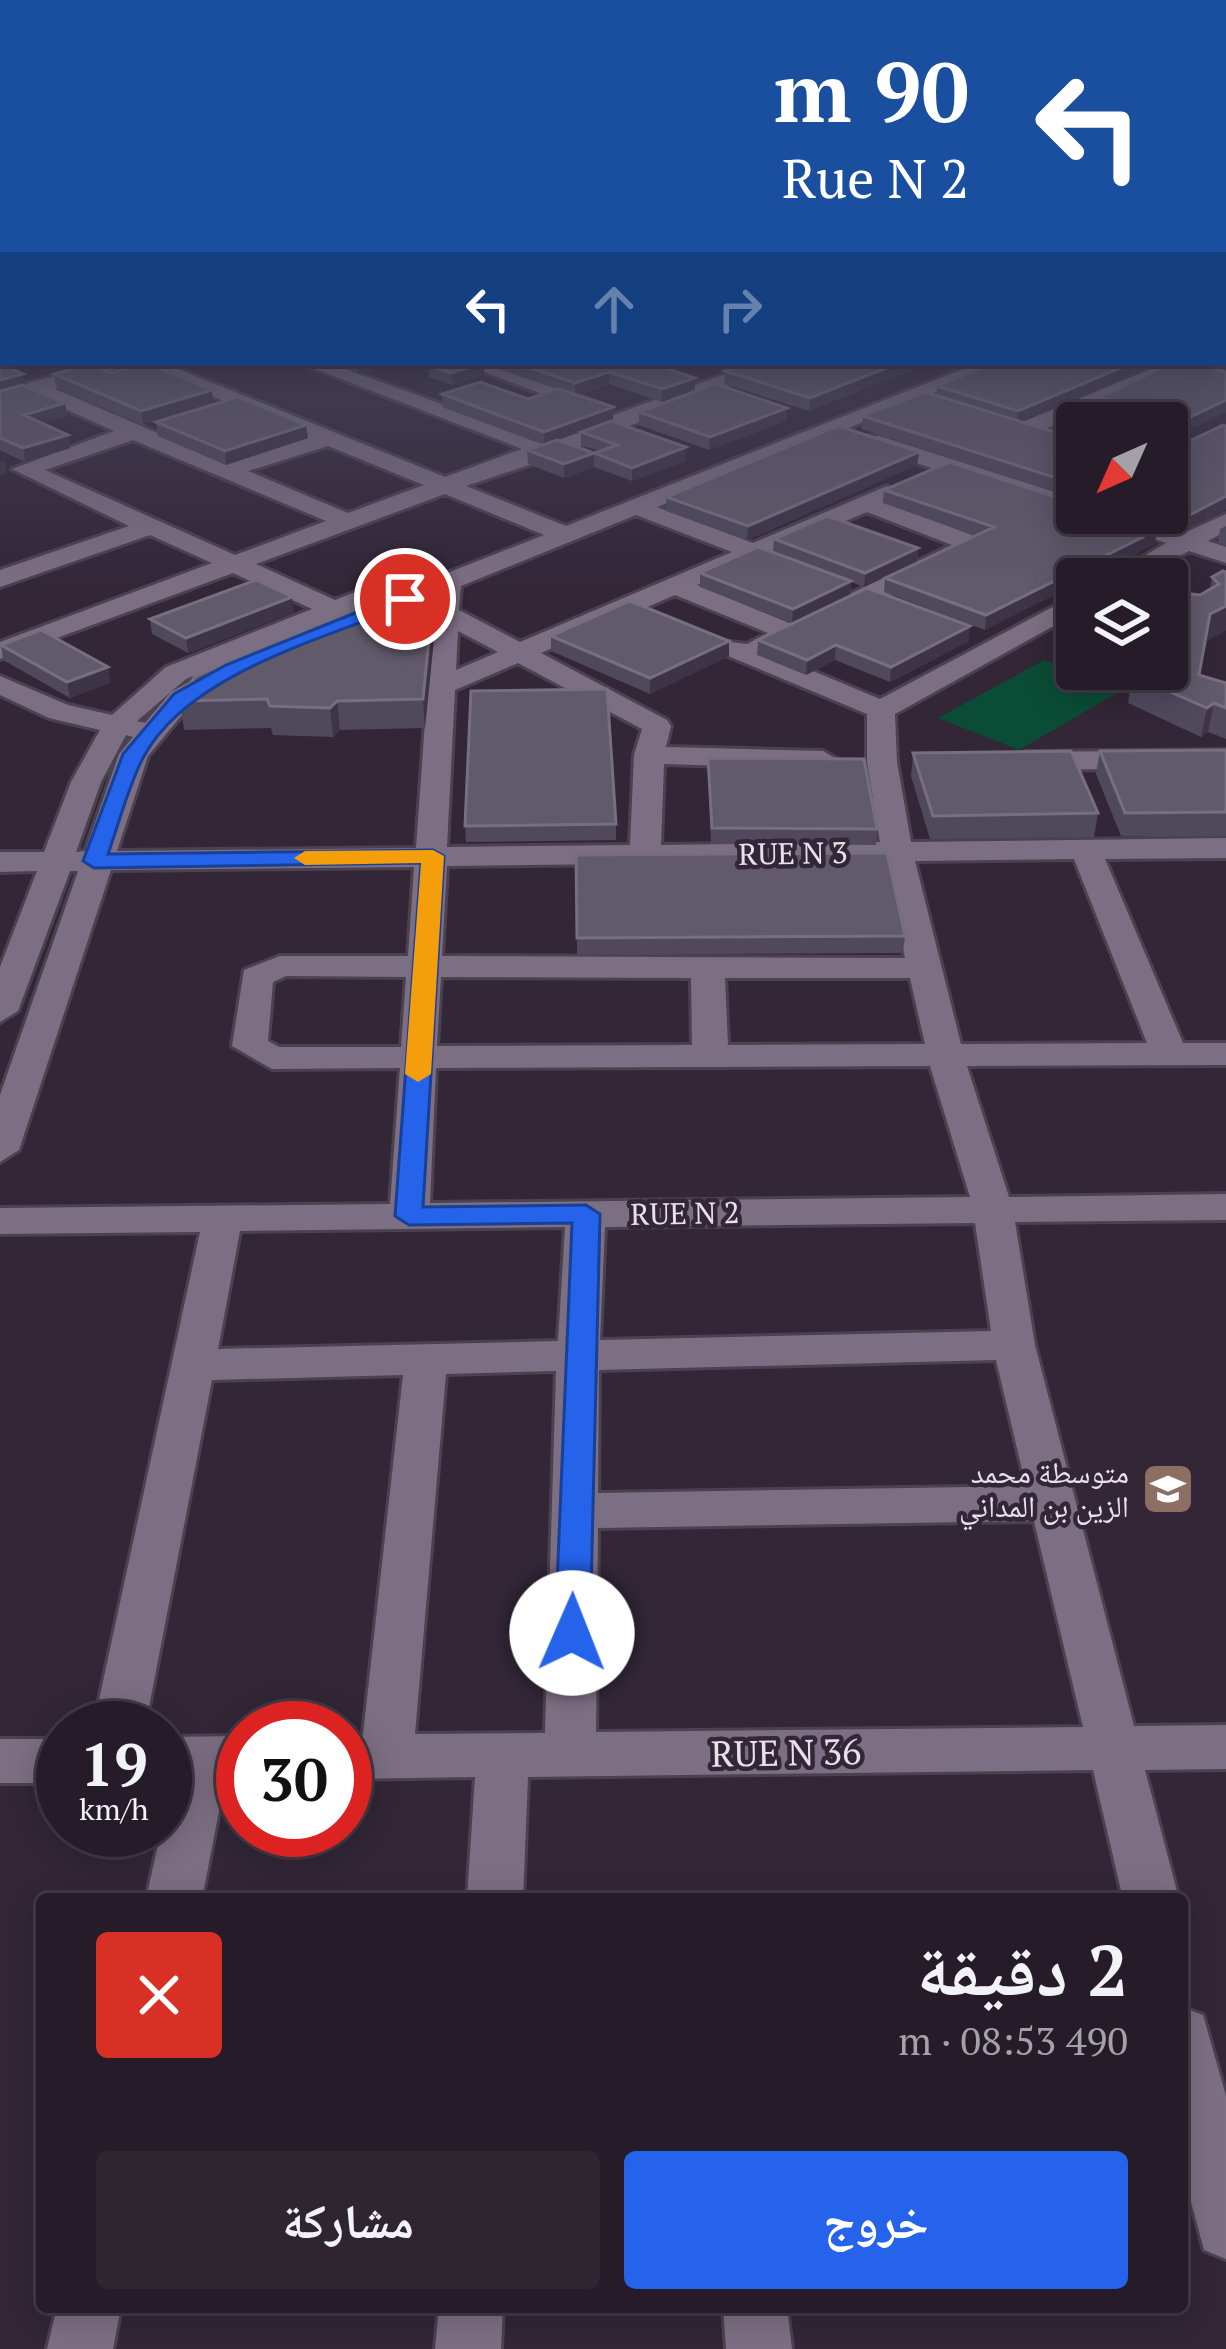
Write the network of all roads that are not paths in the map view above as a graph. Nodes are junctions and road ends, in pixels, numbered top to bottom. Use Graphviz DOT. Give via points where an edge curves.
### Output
graph roads {
  1 [pos="97,371"];
  2 [pos="164,371"];
  3 [pos="331,371"];
  4 [pos="492,371"];
  5 [pos="754,371"];
  6 [pos="942,371"];
  7 [pos="976,371"];
  8 [pos="1165,371"];
  9 [pos="1193,371"];
  10 [pos="670,376"];
  11 [pos="1209,377"];
  12 [pos="36,388"];
  13 [pos="708,388"];
  14 [pos="916,394"];
  15 [pos="0,398"];
  16 [pos="1090,402"];
  17 [pos="753,403"];
  18 [pos="1056,416"];
  19 [pos="632,419"];
  20 [pos="811,422"];
  21 [pos="1026,429"];
  22 [pos="134,432"];
  23 [pos="332,437"];
  24 [pos="1056,439"];
  25 [pos="548,451"];
  26 [pos="0,458"];
  27 [pos="948,465"];
  28 [pos="24,469"];
  29 [pos="229,470"];
  30 [pos="452,486"];
  31 [pos="1056,497"];
  32 [pos="866,502"];
  33 [pos="633,506"];
  34 [pos="1226,521"];
  35 [pos="349,522"];
  36 [pos="824,522"];
  37 [pos="149,527"];
  38 [pos="554,530"];
  39 [pos="1161,534"];
  40 [pos="1186,542"];
  41 [pos="755,552"];
  42 [pos="1226,556"];
  43 [pos="1157,558"];
  44 [pos="935,562"];
  45 [pos="235,564"];
  46 [pos="793,566"];
  47 [pos="7,570"];
  48 [pos="448,581"];
  49 [pos="830,581"];
  50 [pos="676,586"];
  51 [pos="868,595"];
  52 [pos="632,606"];
  53 [pos="334,609"];
  54 [pos="912,611"];
  55 [pos="1056,613"];
  56 [pos="447,614"];
  57 [pos="670,622"];
  58 [pos="956,627"];
  59 [pos="790,633"];
  60 [pos="708,638"];
  61 [pos="1000,644"];
  62 [pos="0,651"];
  63 [pos="522,653"];
  64 [pos="747,654"];
  65 [pos="1,684"];
  66 [pos="444,686"];
  67 [pos="881,710"];
  68 [pos="114,727"];
  69 [pos="150,731"];
  70 [pos="649,755"];
  71 [pos="1226,759"];
  72 [pos="989,761"];
  73 [pos="892,762"];
  74 [pos="1096,841"];
  75 [pos="1226,848"];
  76 [pos="897,851"];
  77 [pos="645,855"];
  78 [pos="433,856"];
  79 [pos="94,861"];
  80 [pos="0,862"];
  81 [pos="56,862"];
  82 [pos="927,968"];
  83 [pos="708,969"];
  84 [pos="426,970"];
  85 [pos="0,1011"];
  86 [pos="946,1052"];
  87 [pos="710,1054"];
  88 [pos="1168,1054"];
  89 [pos="1226,1054"];
  90 [pos="419,1057"];
  91 [pos="0,1150"];
  92 [pos="1226,1207"];
  93 [pos="993,1210"];
  94 [pos="586,1214"];
  95 [pos="409,1216"];
  96 [pos="223,1218"];
  97 [pos="0,1221"];
  98 [pos="1014,1346"];
  99 [pos="578,1357"];
  100 [pos="426,1360"];
  101 [pos="192,1365"];
  102 [pos="1054,1503"];
  103 [pos="575,1511"];
  104 [pos="124,1701"];
  105 [pos="372,1717"];
  106 [pos="1226,1747"];
  107 [pos="1115,1748"];
  108 [pos="503,1755"];
  109 [pos="570,1755"];
  110 [pos="372,1757"];
  111 [pos="204,1759"];
  112 [pos="36,1760"];
  113 [pos="0,1761"];
  114 [pos="175,1893"];
  115 [pos="495,1893"];
  116 [pos="1149,1893"];
  117 [pos="1188,2077"];
  118 [pos="1226,2228"];
  119 [pos="88,2313"];
  120 [pos="471,2313"];
  121 [pos="756,2313"];
  122 [pos="80,2349"];
  123 [pos="468,2349"];
  124 [pos="759,2349"];
  1 -- 12 [label="street"];
  2 -- 23 [label="street"];
  3 -- 25 [label="street"];
  4 -- 19 [label="street"];
  5 -- 13 [label="street"];
  6 -- 20 [label="street"];
  7 -- 14 [label="street"];
  8 -- 16 [label="street"];
  9 -- 11 [label="street"];
  10 -- 13 [label="street"];
  12 -- 15 [label="street"];
  12 -- 22 [label="street"];
  13 -- 17 [label="street"];
  13 -- 19 [label="street"];
  14 -- 20 [label="street"];
  14 -- 21 [label="street"];
  18 -- 21 [label="street"];
  19 -- 25 [label="street"];
  20 -- 27 [label="street"];
  20 -- 33 [label="street"];
  20 -- 38 [label="street"];
  21 -- 24 [label="street"];
  22 -- 28 [label="street"];
  22 -- 29 [label="street"];
  23 -- 29 [label="street"];
  23 -- 30 [label="street"];
  25 -- 30 [label="street"];
  26 -- 28 [label="street"];
  27 -- 31 [label="street"];
  27 -- 32 [label="street"];
  28 -- 37 [label="street"];
  29 -- 35 [label="street"];
  30 -- 35 [label="street"];
  30 -- 38 [label="street"];
  32 -- 36 [label="street"];
  32 -- 44 [label="street" via="973,542"];
  33 -- 38 [label="street"];
  33 -- 41 [label="street"];
  34 -- 40 [label="street"];
  35 -- 45 [label="street"];
  36 -- 41 [label="street"];
  36 -- 44 [label="street"];
  37 -- 45 [label="street"];
  37 -- 47 [label="street"];
  38 -- 48 [label="street"];
  38 -- 53 [label="street"];
  39 -- 40 [label="street"];
  40 -- 42 [label="street"];
  40 -- 43 [label="street"];
  41 -- 46 [label="street"];
  41 -- 50 [label="street"];
  44 -- 51 [label="street"];
  45 -- 53 [label="street"];
  45 -- 62 [label="street"];
  48 -- 56 [label="street"];
  48 -- 69 [label="street" via="206,682"];
  49 -- 51 [label="street"];
  50 -- 52 [label="street"];
  50 -- 59 [label="street"];
  51 -- 54 [label="street"];
  51 -- 59 [label="street"];
  52 -- 57 [label="street"];
  52 -- 63 [label="street"];
  53 -- 68 [label="street" via="176,673"];
  55 -- 61 [label="street"];
  56 -- 63 [label="street"];
  56 -- 66 [label="street"];
  58 -- 61 [label="street"];
  59 -- 64 [label="street"];
  60 -- 64 [label="street"];
  61 -- 67 [label="street"];
  63 -- 66 [label="street"];
  63 -- 70 [label="street" via="652,720 658,729"];
  64 -- 67 [label="street"];
  65 -- 68 [label="street"];
  66 -- 78 [label="street"];
  67 -- 73 [label="street"];
  68 -- 69 [label="street"];
  68 -- 81 [label="street" via="90,766"];
  69 -- 79 [label="street" via="123,778"];
  70 -- 73 [label="street"];
  70 -- 77 [label="street"];
  71 -- 72 [label="street" via="1079,771"];
  73 -- 76 [label="street"];
  74 -- 75 [label="street, RUE N 3"];
  74 -- 76 [label="street, RUE N 3"];
  74 -- 88 [label="street"];
  76 -- 77 [label="street, RUE N 3"];
  76 -- 82 [label="street"];
  77 -- 78 [label="street, RUE N 3"];
  78 -- 79 [label="street, RUE N 3"];
  78 -- 84 [label="street"];
  79 -- 81 [label="street, RUE N 3"];
  79 -- 91 [label="street"];
  80 -- 81 [label="street, RUE N 3"];
  81 -- 85 [label="street"];
  82 -- 83 [label="street"];
  82 -- 86 [label="street"];
  83 -- 84 [label="street"];
  83 -- 87 [label="street"];
  84 -- 90 [label="street"];
  84 -- 90 [label="street" via="280,966 256,977 250,1046 272,1058"];
  86 -- 87 [label="street"];
  86 -- 88 [label="street"];
  86 -- 93 [label="street"];
  87 -- 90 [label="street"];
  88 -- 89 [label="street"];
  90 -- 95 [label="street"];
  92 -- 93 [label="street, RUE N 2"];
  93 -- 94 [label="street, RUE N 2"];
  93 -- 98 [label="street"];
  94 -- 95 [label="street, RUE N 2"];
  94 -- 99 [label="street"];
  95 -- 96 [label="street, RUE N 2"];
  96 -- 97 [label="street, RUE N 2"];
  96 -- 101 [label="street"];
  98 -- 99 [label="street"];
  98 -- 102 [label="street"];
  99 -- 100 [label="street"];
  99 -- 103 [label="street"];
  100 -- 101 [label="street"];
  100 -- 105 [label="street"];
  101 -- 104 [label="street"];
  102 -- 103 [label="street"];
  102 -- 107 [label="street"];
  103 -- 109 [label="street"];
  106 -- 107 [label="street, RUE N 36"];
  107 -- 109 [label="street, RUE N 36"];
  107 -- 116 [label="street"];
  108 -- 109 [label="street, RUE N 36"];
  108 -- 110 [label="street, RUE N 36"];
  108 -- 115 [label="street"];
  111 -- 114 [label="street"];
  112 -- 113 [label="street"];
  117 -- 118 [label="street"];
  119 -- 122 [label="street"];
  120 -- 123 [label="street"];
  121 -- 124 [label="street"];
}
